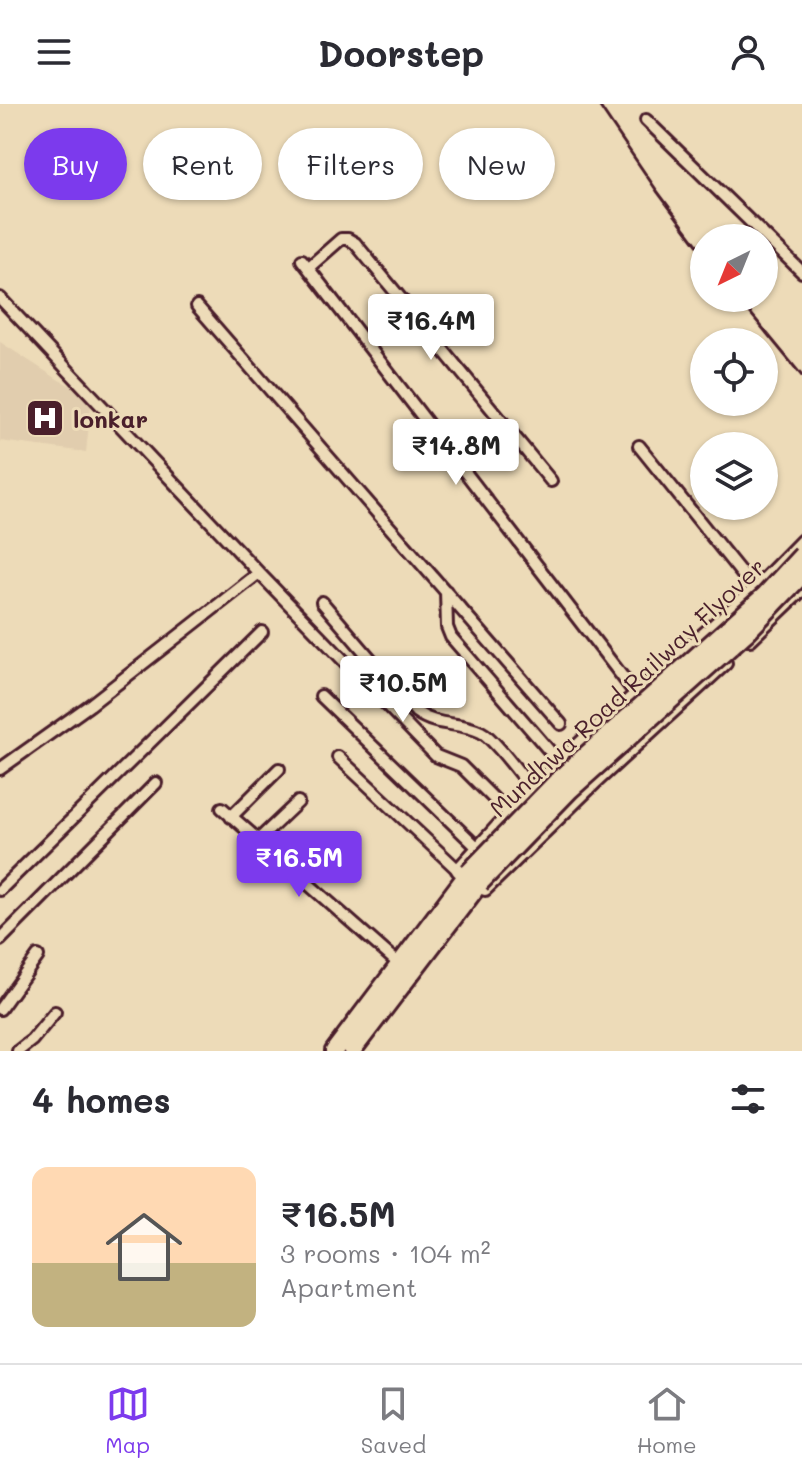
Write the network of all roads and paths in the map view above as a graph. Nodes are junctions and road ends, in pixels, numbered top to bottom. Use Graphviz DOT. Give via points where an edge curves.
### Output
graph roads {
  1 [pos="646,120"];
  2 [pos="802,272"];
  3 [pos="0,298"];
  4 [pos="197,306"];
  5 [pos="639,446"];
  6 [pos="551,481"];
  7 [pos="802,540"];
  8 [pos="802,555"];
  9 [pos="259,573"];
  10 [pos="802,575"];
  11 [pos="754,589"];
  12 [pos="802,589"];
  13 [pos="446,591"];
  14 [pos="322,602"];
  15 [pos="262,632"];
  16 [pos="635,693"];
  17 [pos="321,696"];
  18 [pos="602,723"];
  19 [pos="561,724"];
  20 [pos="628,751"];
  21 [pos="338,757"];
  22 [pos="559,762"];
  23 [pos="0,769"];
  24 [pos="279,769"];
  25 [pos="156,783"];
  26 [pos="532,789"];
  27 [pos="298,802"];
  28 [pos="222,808"];
  29 [pos="509,814"];
  30 [pos="231,817"];
  31 [pos="258,840"];
  32 [pos="477,847"];
  33 [pos="466,881"];
  34 [pos="0,890"];
  35 [pos="0,940"];
  36 [pos="38,956"];
  37 [pos="399,964"];
  38 [pos="0,1009"];
  39 [pos="55,1012"];
  40 [pos="18,1051"];
  41 [pos="334,1051"];
  42 [pos="352,1051"];
  1 -- 2 [label="street"];
  3 -- 9 [label="street"];
  4 -- 13 [label="street"];
  5 -- 11 [label="street"];
  6 -- 16 [label="street" via="355,243 341,239 305,264"];
  7 -- 11 [label="street"];
  8 -- 33 [label="highway, Mundhwa Road Railway Flyover, bridge" via="765,595 559,779"];
  9 -- 23 [label="street"];
  9 -- 29 [label="street" via="436,756 461,766"];
  10 -- 33 [label="highway, Mundhwa Road Railway Flyover, bridge" via="747,632"];
  11 -- 16 [label="street"];
  12 -- 20 [label="street"];
  13 -- 19 [label="street"];
  13 -- 22 [label="street" via="451,637"];
  14 -- 26 [label="street" via="416,712 426,720 483,733"];
  15 -- 34 [label="street"];
  16 -- 18 [label="street"];
  17 -- 32 [label="street"];
  18 -- 20 [label="street"];
  18 -- 22 [label="street"];
  20 -- 33 [label="street" via="484,890"];
  21 -- 33 [label="street"];
  22 -- 26 [label="street"];
  24 -- 30 [label="street"];
  25 -- 35 [label="street"];
  26 -- 29 [label="street"];
  27 -- 31 [label="street"];
  28 -- 30 [label="street"];
  29 -- 32 [label="street"];
  30 -- 31 [label="street"];
  31 -- 37 [label="street"];
  32 -- 33 [label="street"];
  33 -- 37 [label="highway"];
  33 -- 42 [label="highway"];
  36 -- 38 [label="street"];
  37 -- 41 [label="highway"];
  39 -- 40 [label="street"];
}
